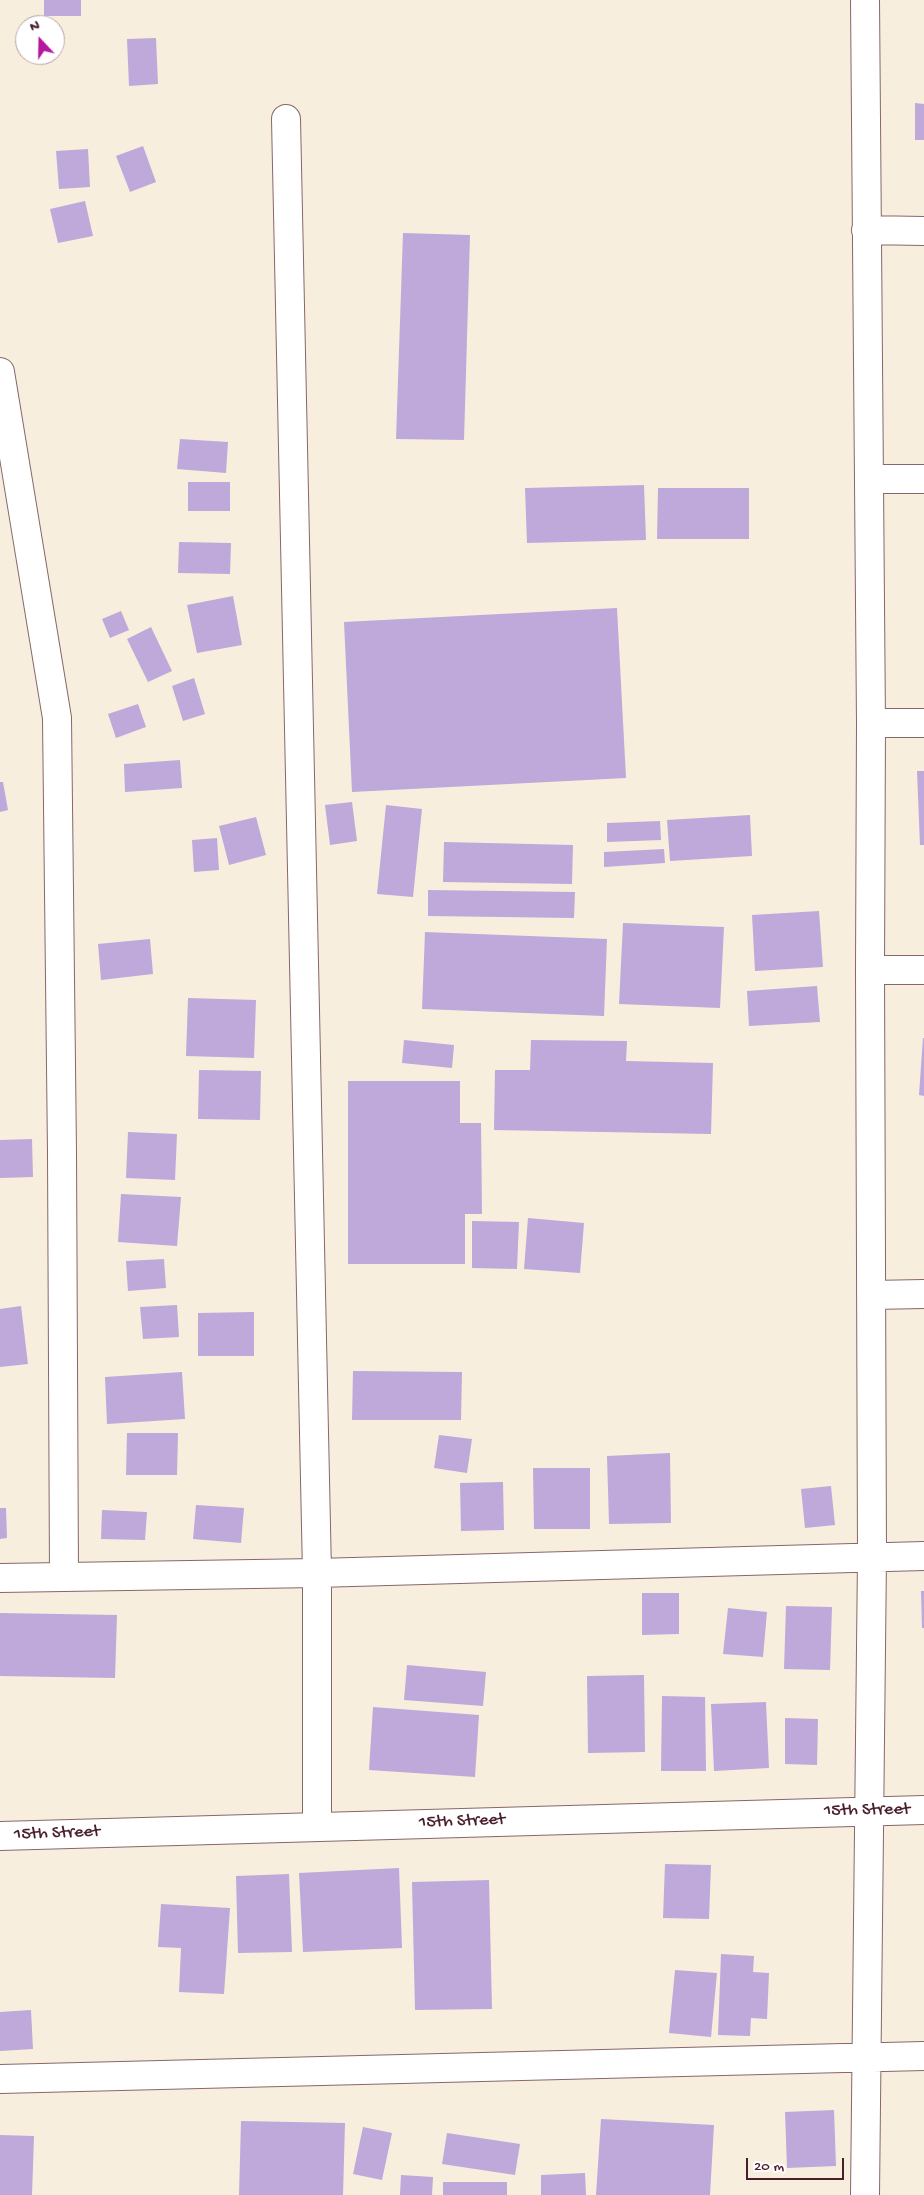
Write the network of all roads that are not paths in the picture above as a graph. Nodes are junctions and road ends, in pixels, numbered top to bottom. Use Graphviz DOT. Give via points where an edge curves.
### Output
graph roads {
  1 [pos="865,0"];
  2 [pos="286,119"];
  3 [pos="866,230"];
  4 [pos="924,230"];
  5 [pos="0,372"];
  6 [pos="869,479"];
  7 [pos="924,480"];
  8 [pos="871,723"];
  9 [pos="924,723"];
  10 [pos="870,970"];
  11 [pos="924,970"];
  12 [pos="924,1294"];
  13 [pos="871,1295"];
  14 [pos="924,1556"];
  15 [pos="872,1557"];
  16 [pos="316,1573"];
  17 [pos="64,1576"];
  18 [pos="0,1578"];
  19 [pos="924,1810"];
  20 [pos="870,1811"];
  21 [pos="317,1826"];
  22 [pos="0,1836"];
  23 [pos="924,2056"];
  24 [pos="868,2058"];
  25 [pos="0,2079"];
  26 [pos="865,2195"];
  1 -- 3 [label="street"];
  2 -- 16 [label="street"];
  3 -- 4 [label="street"];
  3 -- 6 [label="street"];
  5 -- 17 [label="street" via="57,718"];
  6 -- 7 [label="street"];
  6 -- 8 [label="street"];
  8 -- 9 [label="street"];
  8 -- 10 [label="street"];
  10 -- 11 [label="street"];
  10 -- 13 [label="street"];
  12 -- 13 [label="street"];
  13 -- 15 [label="street"];
  14 -- 15 [label="street"];
  15 -- 16 [label="street"];
  15 -- 20 [label="street"];
  16 -- 17 [label="street"];
  16 -- 21 [label="street"];
  17 -- 18 [label="street"];
  19 -- 20 [label="street, 15th Street"];
  20 -- 21 [label="street, 15th Street"];
  20 -- 24 [label="street"];
  21 -- 22 [label="street, 15th Street"];
  23 -- 24 [label="street"];
  24 -- 25 [label="street"];
  24 -- 26 [label="street"];
}
